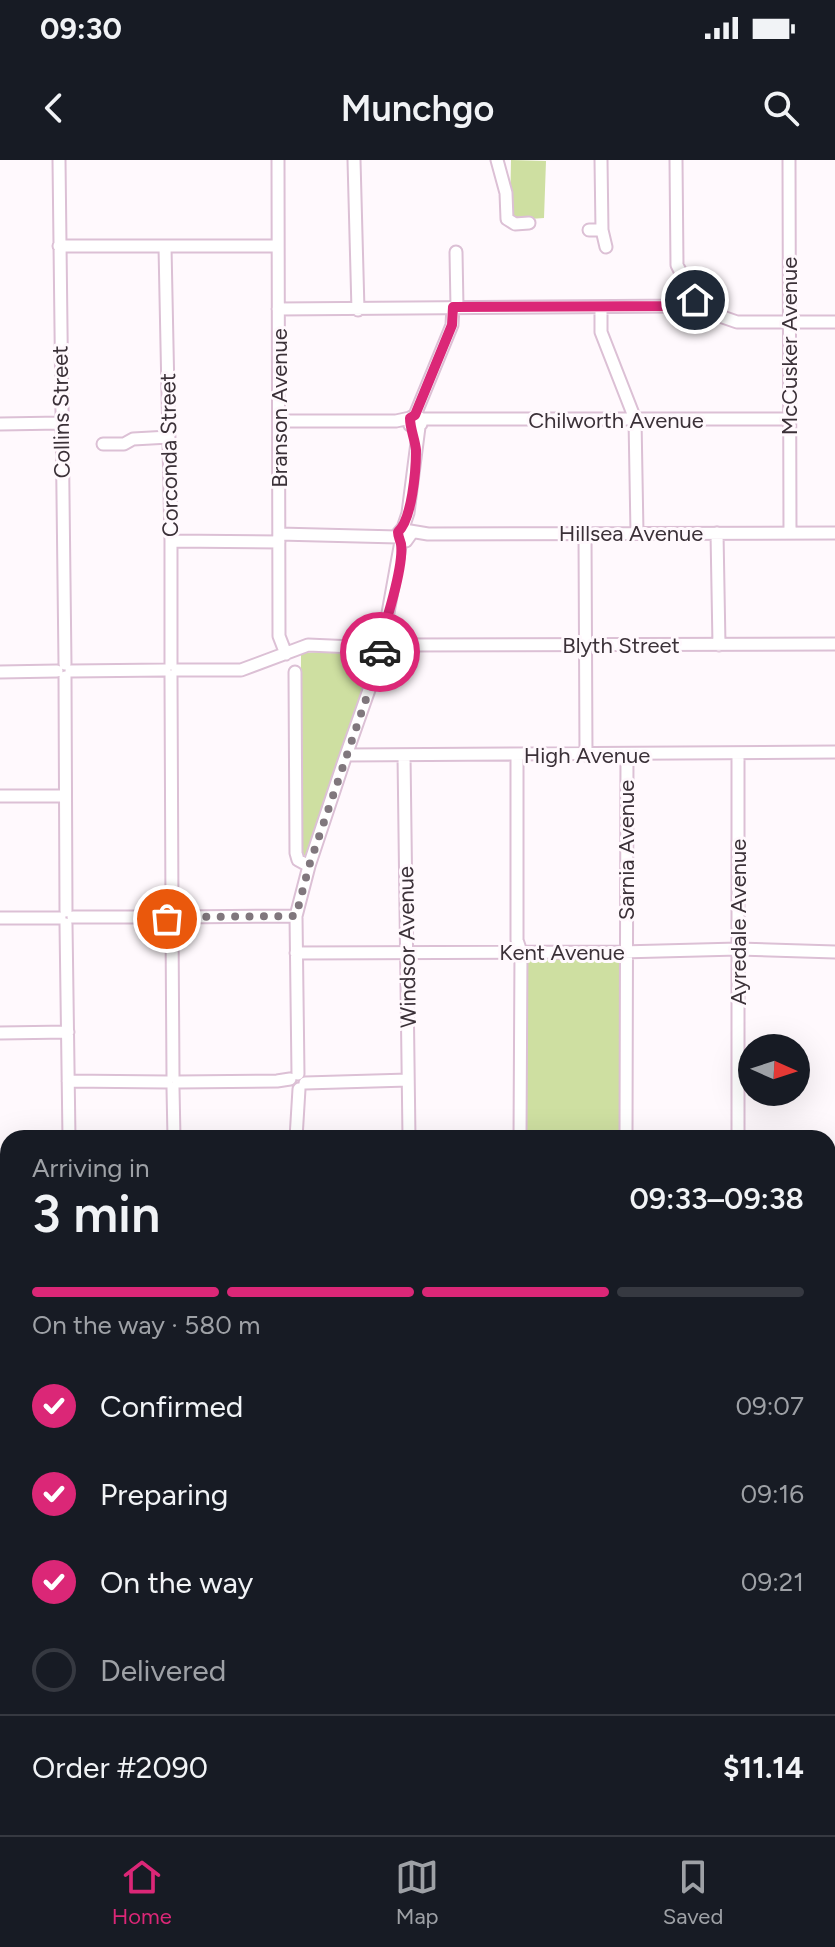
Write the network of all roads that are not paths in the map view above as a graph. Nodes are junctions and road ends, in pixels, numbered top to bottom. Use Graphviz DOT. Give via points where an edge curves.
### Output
graph roads {
  1 [pos="59,160"];
  2 [pos="278,160"];
  3 [pos="354,160"];
  4 [pos="497,160"];
  5 [pos="601,160"];
  6 [pos="676,160"];
  7 [pos="789,160"];
  8 [pos="529,223"];
  9 [pos="589,230"];
  10 [pos="602,230"];
  11 [pos="59,246"];
  12 [pos="277,246"];
  13 [pos="165,247"];
  14 [pos="606,247"];
  15 [pos="456,252"];
  16 [pos="695,300"];
  17 [pos="455,307"];
  18 [pos="601,307"];
  19 [pos="278,309"];
  20 [pos="358,310"];
  21 [pos="788,322"];
  22 [pos="835,322"];
  23 [pos="635,419"];
  24 [pos="789,419"];
  25 [pos="279,421"];
  26 [pos="416,421"];
  27 [pos="61,423"];
  28 [pos="0,424"];
  29 [pos="169,437"];
  30 [pos="103,444"];
  31 [pos="637,533"];
  32 [pos="717,533"];
  33 [pos="790,533"];
  34 [pos="835,533"];
  35 [pos="585,534"];
  36 [pos="402,535"];
  37 [pos="279,538"];
  38 [pos="171,541"];
  39 [pos="835,644"];
  40 [pos="719,645"];
  41 [pos="381,646"];
  42 [pos="586,646"];
  43 [pos="286,654"];
  44 [pos="171,670"];
  45 [pos="64,671"];
  46 [pos="0,672"];
  47 [pos="295,672"];
  48 [pos="738,754"];
  49 [pos="833,754"];
  50 [pos="346,755"];
  51 [pos="404,755"];
  52 [pos="517,755"];
  53 [pos="586,755"];
  54 [pos="627,755"];
  55 [pos="0,796"];
  56 [pos="65,796"];
  57 [pos="309,866"];
  58 [pos="296,916"];
  59 [pos="172,917"];
  60 [pos="0,918"];
  61 [pos="66,918"];
  62 [pos="738,949"];
  63 [pos="833,950"];
  64 [pos="407,952"];
  65 [pos="521,952"];
  66 [pos="626,952"];
  67 [pos="296,953"];
  68 [pos="68,1032"];
  69 [pos="0,1033"];
  70 [pos="408,1080"];
  71 [pos="68,1081"];
  72 [pos="297,1081"];
  73 [pos="173,1082"];
  74 [pos="69,1130"];
  75 [pos="174,1130"];
  76 [pos="296,1130"];
  77 [pos="409,1130"];
  78 [pos="520,1130"];
  79 [pos="626,1130"];
  80 [pos="738,1130"];
  1 -- 11 [label="street, Collins Street"];
  2 -- 12 [label="street, Branson Avenue"];
  3 -- 20 [label="street"];
  4 -- 8 [label="street" via="507,219"];
  5 -- 10 [label="street"];
  6 -- 16 [label="street" via="677,265"];
  7 -- 21 [label="street, McCusker Avenue"];
  9 -- 10 [label="street"];
  10 -- 14 [label="street"];
  11 -- 13 [label="street"];
  11 -- 27 [label="street, Collins Street"];
  12 -- 13 [label="street"];
  12 -- 19 [label="street, Branson Avenue"];
  13 -- 29 [label="street, Corconda Street"];
  15 -- 17 [label="street"];
  16 -- 18 [label="street" via="684,306"];
  16 -- 21 [label="street" via="737,322"];
  17 -- 18 [label="street"];
  17 -- 20 [label="street"];
  17 -- 26 [label="street"];
  18 -- 23 [label="street" via="601,332"];
  19 -- 20 [label="street"];
  19 -- 25 [label="street, Branson Avenue"];
  21 -- 22 [label="street"];
  21 -- 24 [label="street, McCusker Avenue"];
  23 -- 24 [label="street, Chilworth Avenue"];
  23 -- 26 [label="street, Chilworth Avenue"];
  23 -- 31 [label="street"];
  24 -- 33 [label="street, McCusker Avenue"];
  25 -- 26 [label="street, Chilworth Avenue"];
  25 -- 37 [label="street, Branson Avenue"];
  26 -- 36 [label="street"];
  27 -- 28 [label="street"];
  27 -- 45 [label="street, Collins Street"];
  29 -- 30 [label="street"];
  29 -- 38 [label="street, Corconda Street"];
  31 -- 32 [label="street, Hillsea Avenue"];
  31 -- 35 [label="street, Hillsea Avenue"];
  32 -- 33 [label="street, Hillsea Avenue"];
  32 -- 40 [label="street"];
  33 -- 34 [label="street, Hillsea Avenue"];
  35 -- 36 [label="street, Hillsea Avenue"];
  35 -- 42 [label="street"];
  36 -- 37 [label="street, Hillsea Avenue"];
  36 -- 41 [label="street"];
  37 -- 38 [label="street, Hillsea Avenue"];
  37 -- 43 [label="street, Branson Avenue" via="279,636"];
  38 -- 44 [label="street, Corconda Street"];
  39 -- 40 [label="street, Blyth Street"];
  40 -- 42 [label="street, Blyth Street"];
  41 -- 42 [label="street, Blyth Street"];
  41 -- 43 [label="street, Blyth Street" via="308,645"];
  41 -- 50 [label="street"];
  42 -- 53 [label="street"];
  43 -- 44 [label="street, Blyth Street" via="241,670"];
  44 -- 45 [label="street, Blyth Street"];
  44 -- 59 [label="street, Corconda Street"];
  45 -- 46 [label="street, Blyth Street"];
  45 -- 56 [label="street, Collins Street"];
  47 -- 57 [label="street" via="296,853"];
  48 -- 49 [label="street, High Avenue"];
  48 -- 54 [label="street, High Avenue"];
  48 -- 62 [label="street, Ayredale Avenue"];
  50 -- 51 [label="street, High Avenue"];
  50 -- 57 [label="street"];
  51 -- 52 [label="street, High Avenue"];
  51 -- 64 [label="street, Windsor Avenue"];
  52 -- 53 [label="street, High Avenue"];
  52 -- 65 [label="street"];
  53 -- 54 [label="street, High Avenue"];
  54 -- 66 [label="street, Sarnia Avenue"];
  55 -- 56 [label="street"];
  56 -- 61 [label="street, Collins Street"];
  57 -- 58 [label="street"];
  58 -- 59 [label="street"];
  58 -- 67 [label="street"];
  59 -- 61 [label="street"];
  59 -- 73 [label="street, Corconda Street"];
  60 -- 61 [label="street"];
  61 -- 68 [label="street, Collins Street"];
  62 -- 63 [label="street, Kent Avenue"];
  62 -- 66 [label="street, Kent Avenue"];
  62 -- 80 [label="street, Ayredale Avenue"];
  64 -- 65 [label="street, Kent Avenue"];
  64 -- 67 [label="street, Kent Avenue"];
  64 -- 70 [label="street, Windsor Avenue"];
  65 -- 66 [label="street, Kent Avenue"];
  65 -- 78 [label="street"];
  66 -- 79 [label="street, Sarnia Avenue"];
  67 -- 72 [label="street"];
  68 -- 69 [label="street"];
  68 -- 71 [label="street, Collins Street"];
  70 -- 72 [label="street"];
  70 -- 77 [label="street, Windsor Avenue"];
  71 -- 73 [label="street"];
  71 -- 74 [label="street, Collins Street"];
  72 -- 73 [label="street"];
  72 -- 76 [label="street"];
  73 -- 75 [label="street, Corconda Street"];
}
